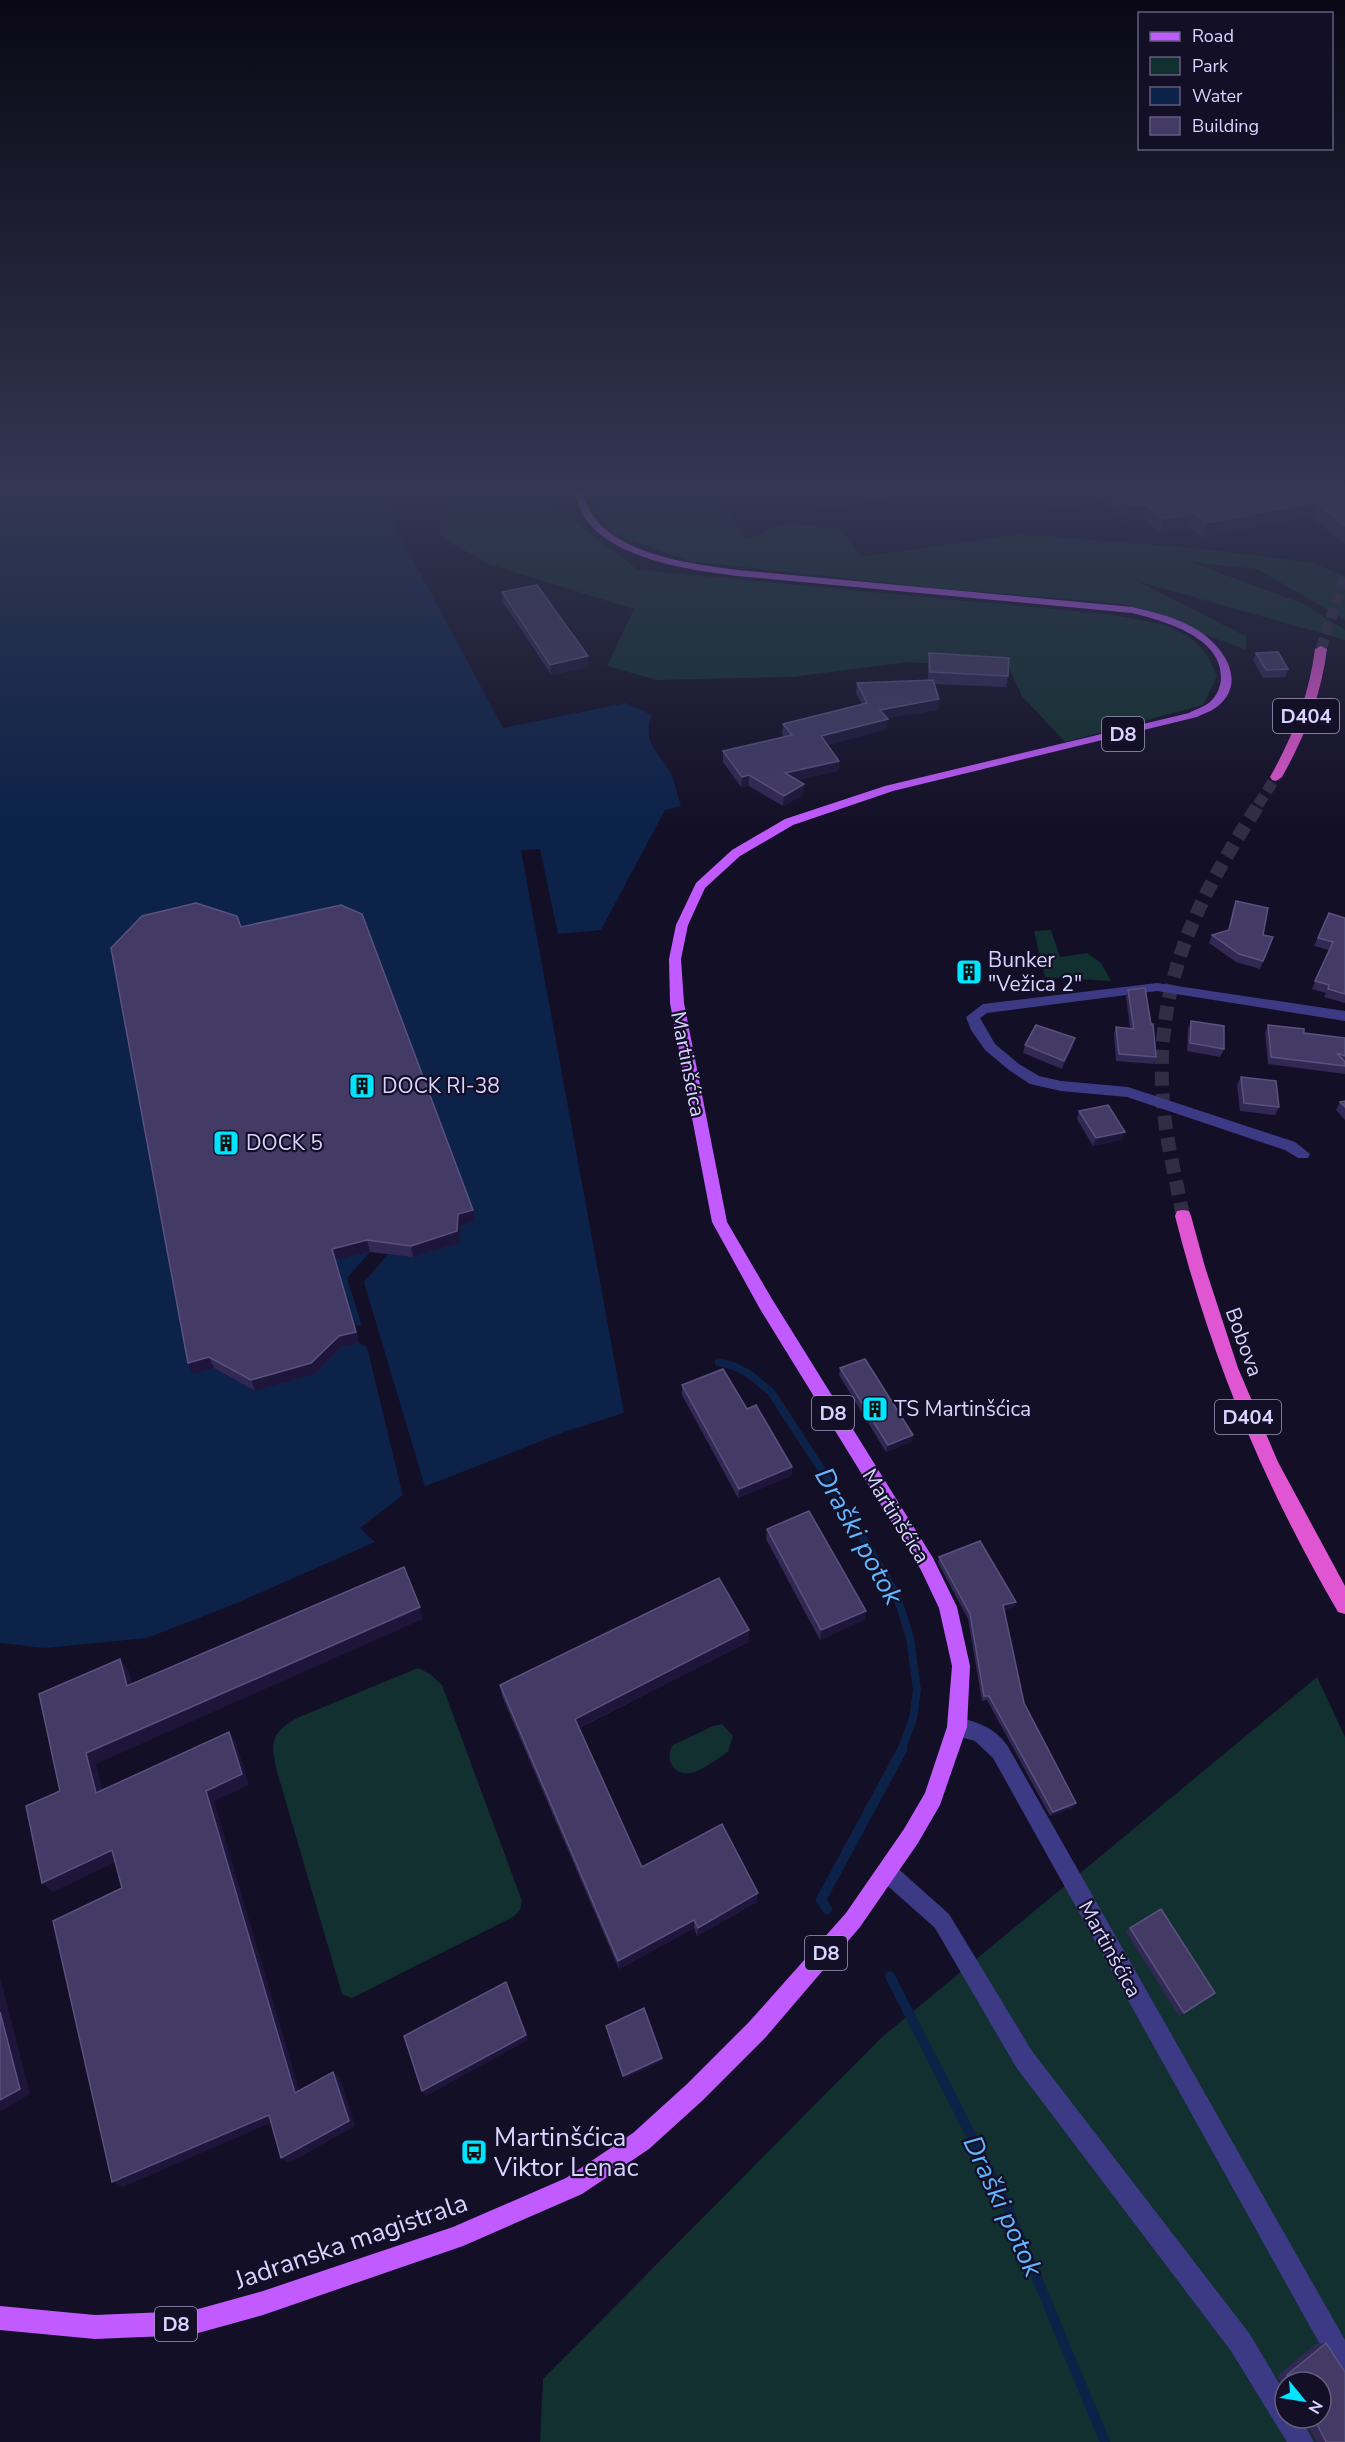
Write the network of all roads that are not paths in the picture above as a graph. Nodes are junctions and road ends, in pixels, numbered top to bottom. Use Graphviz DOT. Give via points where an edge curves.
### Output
graph roads {
  1 [pos="1026,600"];
  2 [pos="1320,649"];
  3 [pos="1276,777"];
  4 [pos="1345,1016"];
  5 [pos="1303,1154"];
  6 [pos="1183,1216"];
  7 [pos="1345,1605"];
  8 [pos="957,1727"];
  9 [pos="887,1872"];
  10 [pos="0,2318"];
  11 [pos="1345,2364"];
  12 [pos="1273,2396"];
  1 -- 8 [label="main road, Martinšćica / D8" via="1132,610 1165,619 1192,631 1213,647 1224,660 1228,673 1225,688 1215,703 1194,715 889,788 789,822 736,853 700,886 682,925 675,959 677,1003 720,1222 766,1304 927,1564 948,1607 961,1666"];
  2 -- 3 [label="highway, D404" via="1308,710"];
  4 -- 5 [label="street" via="1157,987 983,1009 974,1017 990,1047 1035,1080 1128,1092 1283,1143"];
  6 -- 7 [label="highway, Bobova / D404" via="1208,1311 1248,1415 1298,1521"];
  8 -- 9 [label="main road, Jadranska magistrala / D8" via="933,1798"];
  8 -- 11 [label="street, Martinšćica" via="988,1736 997,1746"];
  9 -- 10 [label="main road, Jadranska magistrala / D8" via="853,1920 757,2031 641,2141 574,2186 455,2238 285,2296 191,2323 95,2327"];
  9 -- 12 [label="street" via="942,1921 1024,2059 1200,2287"];
}
